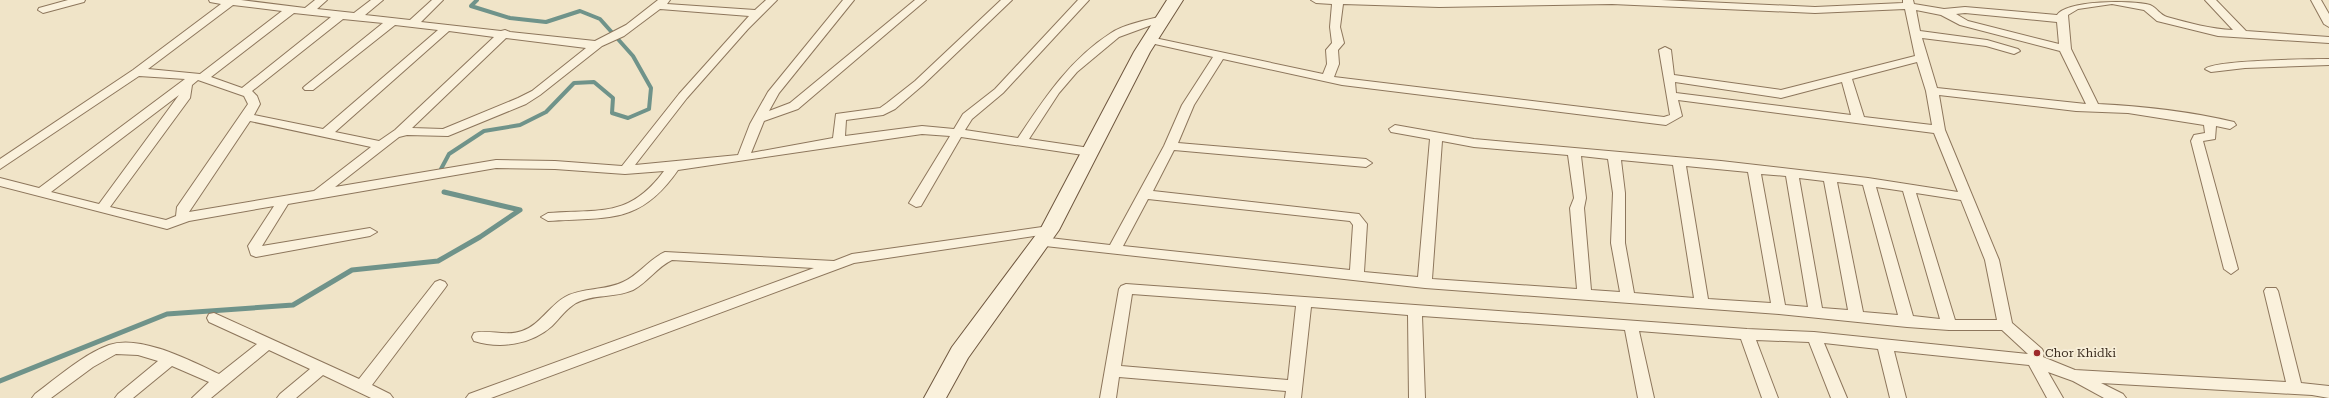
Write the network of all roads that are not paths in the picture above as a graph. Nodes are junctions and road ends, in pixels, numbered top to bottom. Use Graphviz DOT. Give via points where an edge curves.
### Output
graph roads {
  1 [pos="80,0"];
  2 [pos="214,0"];
  3 [pos="322,0"];
  4 [pos="378,0"];
  5 [pos="438,0"];
  6 [pos="772,0"];
  7 [pos="849,0"];
  8 [pos="921,0"];
  9 [pos="1007,0"];
  10 [pos="1084,0"];
  11 [pos="1175,0"];
  12 [pos="1316,0"];
  13 [pos="2110,0"];
  14 [pos="2210,0"];
  15 [pos="2316,0"];
  16 [pos="1338,1"];
  17 [pos="1560,1"];
  18 [pos="1454,2"];
  19 [pos="1699,2"];
  20 [pos="229,3"];
  21 [pos="259,3"];
  22 [pos="661,3"];
  23 [pos="1909,3"];
  24 [pos="292,9"];
  25 [pos="43,10"];
  26 [pos="308,11"];
  27 [pos="1944,12"];
  28 [pos="759,14"];
  29 [pos="341,15"];
  30 [pos="356,16"];
  31 [pos="1163,19"];
  32 [pos="2062,19"];
  33 [pos="393,20"];
  34 [pos="413,23"];
  35 [pos="2329,24"];
  36 [pos="448,27"];
  37 [pos="505,33"];
  38 [pos="1914,34"];
  39 [pos="2243,34"];
  40 [pos="1150,40"];
  41 [pos="2329,40"];
  42 [pos="602,42"];
  43 [pos="1665,50"];
  44 [pos="2065,50"];
  45 [pos="2014,51"];
  46 [pos="1218,56"];
  47 [pos="1921,58"];
  48 [pos="2329,62"];
  49 [pos="2211,69"];
  50 [pos="137,72"];
  51 [pos="1846,77"];
  52 [pos="1669,78"];
  53 [pos="1327,79"];
  54 [pos="195,80"];
  55 [pos="309,88"];
  56 [pos="1932,91"];
  57 [pos="244,92"];
  58 [pos="1671,96"];
  59 [pos="2093,108"];
  60 [pos="246,117"];
  61 [pos="760,118"];
  62 [pos="1859,121"];
  63 [pos="2210,121"];
  64 [pos="2230,125"];
  65 [pos="1395,129"];
  66 [pos="1939,130"];
  67 [pos="400,132"];
  68 [pos="326,133"];
  69 [pos="958,133"];
  70 [pos="1436,136"];
  71 [pos="839,141"];
  72 [pos="1021,142"];
  73 [pos="381,145"];
  74 [pos="1170,146"];
  75 [pos="1090,152"];
  76 [pos="1574,153"];
  77 [pos="1614,156"];
  78 [pos="743,158"];
  79 [pos="1679,161"];
  80 [pos="1366,163"];
  81 [pos="0,165"];
  82 [pos="674,166"];
  83 [pos="1754,169"];
  84 [pos="625,170"];
  85 [pos="1792,174"];
  86 [pos="1830,178"];
  87 [pos="0,182"];
  88 [pos="1868,182"];
  89 [pos="1908,188"];
  90 [pos="41,193"];
  91 [pos="1144,194"];
  92 [pos="316,196"];
  93 [pos="1966,197"];
  94 [pos="283,202"];
  95 [pos="916,203"];
  96 [pos="103,208"];
  97 [pos="186,217"];
  98 [pos="548,217"];
  99 [pos="370,232"];
  100 [pos="1045,236"];
  101 [pos="1115,249"];
  102 [pos="834,265"];
  103 [pos="2231,269"];
  104 [pos="1357,276"];
  105 [pos="1425,283"];
  106 [pos="440,285"];
  107 [pos="2271,291"];
  108 [pos="1584,294"];
  109 [pos="1628,297"];
  110 [pos="1304,302"];
  111 [pos="1702,304"];
  112 [pos="1779,309"];
  113 [pos="1415,310"];
  114 [pos="1816,313"];
  115 [pos="214,318"];
  116 [pos="1857,318"];
  117 [pos="1907,322"];
  118 [pos="2006,325"];
  119 [pos="1631,326"];
  120 [pos="1949,326"];
  121 [pos="1747,334"];
  122 [pos="479,337"];
  123 [pos="1814,338"];
  124 [pos="268,343"];
  125 [pos="1885,346"];
  126 [pos="170,359"];
  127 [pos="2034,360"];
  128 [pos="322,368"];
  129 [pos="1113,371"];
  130 [pos="2074,376"];
  131 [pos="221,381"];
  132 [pos="362,387"];
  133 [pos="2295,388"];
  134 [pos="1294,392"];
  135 [pos="2329,392"];
  136 [pos="40,398"];
  137 [pos="123,398"];
  138 [pos="200,398"];
  139 [pos="285,398"];
  140 [pos="385,398"];
  141 [pos="474,398"];
  142 [pos="935,398"];
  143 [pos="1108,398"];
  144 [pos="1417,398"];
  145 [pos="1646,398"];
  146 [pos="1770,398"];
  147 [pos="1839,398"];
  148 [pos="1898,398"];
  149 [pos="2055,398"];
  150 [pos="2118,398"];
  1 -- 25 [label="street"];
  2 -- 20 [label="street"];
  3 -- 26 [label="street"];
  4 -- 30 [label="street"];
  5 -- 34 [label="street"];
  6 -- 28 [label="street"];
  7 -- 61 [label="street" via="774,92"];
  8 -- 61 [label="street" via="794,106"];
  9 -- 71 [label="street" via="891,106 883,111 840,117"];
  10 -- 69 [label="street" via="999,91 967,117"];
  11 -- 31 [label="main road"];
  12 -- 16 [label="street"];
  13 -- 32 [label="street" via="2075,6 2063,14"];
  13 -- 39 [label="street" via="2148,8 2161,19 2196,28 2218,33"];
  14 -- 39 [label="street"];
  15 -- 35 [label="street"];
  16 -- 18 [label="street"];
  16 -- 53 [label="street" via="1335,27 1338,43 1332,50 1333,64"];
  17 -- 18 [label="street"];
  17 -- 19 [label="street"];
  19 -- 23 [label="street" via="1815,10"];
  20 -- 21 [label="street"];
  20 -- 50 [label="street"];
  21 -- 24 [label="street"];
  22 -- 28 [label="street"];
  22 -- 42 [label="street" via="623,31"];
  23 -- 27 [label="street"];
  23 -- 38 [label="street"];
  24 -- 26 [label="street"];
  24 -- 54 [label="street"];
  26 -- 29 [label="street"];
  27 -- 32 [label="street" via="1965,10"];
  27 -- 44 [label="street" via="1964,23"];
  28 -- 84 [label="street" via="744,27 683,96"];
  29 -- 30 [label="street"];
  29 -- 57 [label="street"];
  30 -- 33 [label="street"];
  31 -- 40 [label="main road"];
  31 -- 72 [label="street" via="1115,35 1073,70 1054,91"];
  32 -- 44 [label="street"];
  33 -- 34 [label="street"];
  33 -- 55 [label="street"];
  34 -- 36 [label="street"];
  36 -- 37 [label="street"];
  36 -- 68 [label="street"];
  37 -- 42 [label="street" via="586,44"];
  37 -- 67 [label="street"];
  38 -- 45 [label="street" via="1988,43"];
  38 -- 47 [label="street"];
  39 -- 41 [label="street"];
  40 -- 46 [label="street"];
  40 -- 75 [label="main road"];
  42 -- 67 [label="street" via="536,93 522,100 444,133"];
  43 -- 52 [label="street"];
  44 -- 59 [label="street"];
  46 -- 53 [label="street"];
  46 -- 74 [label="street" via="1188,105"];
  47 -- 51 [label="street"];
  47 -- 56 [label="street"];
  48 -- 49 [label="street"];
  50 -- 54 [label="street"];
  50 -- 81 [label="street"];
  51 -- 52 [label="street" via="1781,94"];
  51 -- 62 [label="street"];
  52 -- 58 [label="street"];
  53 -- 58 [label="street" via="1666,121 1676,116"];
  54 -- 57 [label="street"];
  54 -- 90 [label="street"];
  54 -- 96 [label="street"];
  56 -- 59 [label="street"];
  56 -- 66 [label="street"];
  57 -- 60 [label="street" via="251,96 254,102"];
  58 -- 62 [label="street"];
  59 -- 63 [label="street" via="2128,108"];
  60 -- 68 [label="street"];
  60 -- 97 [label="street" via="182,210 182,215"];
  61 -- 78 [label="street"];
  62 -- 66 [label="street"];
  63 -- 64 [label="street"];
  63 -- 103 [label="street" via="2211,136 2198,138 2197,141"];
  65 -- 70 [label="street"];
  66 -- 93 [label="street"];
  67 -- 73 [label="street"];
  68 -- 73 [label="street"];
  69 -- 71 [label="street" via="922,130"];
  69 -- 72 [label="street"];
  69 -- 95 [label="street"];
  70 -- 76 [label="street" via="1474,143"];
  70 -- 105 [label="street"];
  71 -- 78 [label="street"];
  72 -- 75 [label="street"];
  73 -- 92 [label="street"];
  74 -- 80 [label="street"];
  74 -- 91 [label="street"];
  75 -- 100 [label="main road"];
  76 -- 77 [label="street"];
  76 -- 108 [label="street" via="1580,198 1576,208"];
  77 -- 79 [label="street"];
  77 -- 109 [label="street" via="1619,193 1618,243"];
  78 -- 82 [label="street"];
  79 -- 83 [label="street"];
  79 -- 111 [label="street"];
  82 -- 84 [label="street"];
  82 -- 98 [label="street" via="661,185 642,203 632,208 621,212"];
  83 -- 85 [label="street"];
  83 -- 112 [label="street"];
  84 -- 92 [label="street" via="496,164"];
  85 -- 86 [label="street"];
  85 -- 114 [label="street"];
  86 -- 88 [label="street"];
  86 -- 116 [label="street"];
  87 -- 90 [label="street"];
  88 -- 89 [label="street"];
  88 -- 117 [label="street"];
  89 -- 93 [label="street"];
  89 -- 120 [label="street"];
  90 -- 96 [label="street"];
  91 -- 101 [label="street"];
  91 -- 104 [label="street" via="1354,216 1360,224"];
  92 -- 94 [label="street"];
  93 -- 118 [label="street" via="1992,260"];
  94 -- 97 [label="street"];
  94 -- 99 [label="street" via="255,246 256,252"];
  96 -- 97 [label="street" via="159,224 174,223"];
  100 -- 101 [label="street"];
  100 -- 102 [label="street" via="852,259"];
  100 -- 142 [label="main road" via="960,353"];
  101 -- 104 [label="street" via="1219,263"];
  102 -- 122 [label="street" via="670,255 627,286 570,300 543,326 528,336 513,341"];
  102 -- 141 [label="street"];
  104 -- 105 [label="street"];
  105 -- 108 [label="street"];
  106 -- 132 [label="street"];
  107 -- 133 [label="street"];
  108 -- 109 [label="street"];
  109 -- 111 [label="street"];
  110 -- 113 [label="street"];
  110 -- 129 [label="street" via="1126,289"];
  110 -- 134 [label="street"];
  111 -- 112 [label="street"];
  112 -- 114 [label="street"];
  113 -- 119 [label="street"];
  113 -- 144 [label="street"];
  114 -- 116 [label="street"];
  115 -- 124 [label="street"];
  116 -- 117 [label="street"];
  117 -- 120 [label="street"];
  118 -- 120 [label="street"];
  118 -- 127 [label="street" via="2037,353"];
  119 -- 121 [label="street"];
  119 -- 145 [label="street"];
  121 -- 123 [label="street"];
  121 -- 146 [label="street"];
  123 -- 125 [label="street"];
  123 -- 147 [label="street"];
  124 -- 128 [label="street"];
  124 -- 131 [label="street"];
  125 -- 127 [label="street"];
  125 -- 148 [label="street"];
  126 -- 131 [label="street"];
  126 -- 136 [label="street" via="132,348 113,349"];
  126 -- 137 [label="street"];
  127 -- 130 [label="street"];
  127 -- 149 [label="street"];
  128 -- 132 [label="street"];
  128 -- 139 [label="street"];
  129 -- 134 [label="street"];
  129 -- 143 [label="street"];
  130 -- 133 [label="street"];
  130 -- 150 [label="street"];
  131 -- 138 [label="street"];
  132 -- 140 [label="street"];
  133 -- 135 [label="street"];
}
